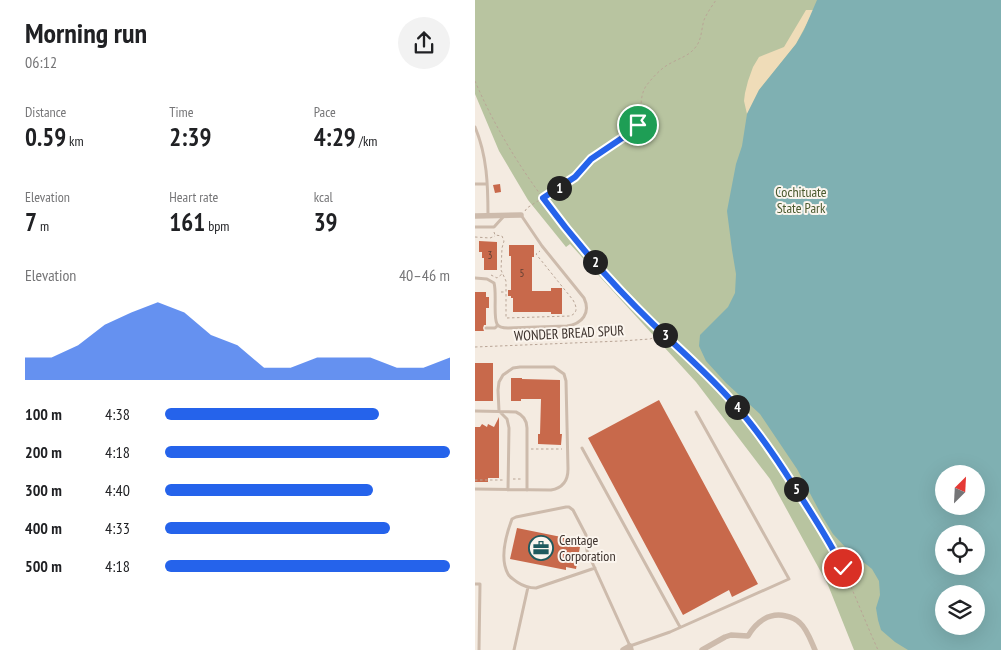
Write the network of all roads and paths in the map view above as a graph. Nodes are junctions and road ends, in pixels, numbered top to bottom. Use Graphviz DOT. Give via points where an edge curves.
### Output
graph roads {
  1 [pos="716,0"];
  2 [pos="475,81"];
  3 [pos="475,127"];
  4 [pos="475,184"];
  5 [pos="487,184"];
  6 [pos="543,198"];
  7 [pos="521,215"];
  8 [pos="475,216"];
  9 [pos="488,216"];
  10 [pos="504,216"];
  11 [pos="475,228"];
  12 [pos="497,230"];
  13 [pos="495,235"];
  14 [pos="475,237"];
  15 [pos="540,251"];
  16 [pos="475,278"];
  17 [pos="501,292"];
  18 [pos="506,292"];
  19 [pos="498,326"];
  20 [pos="486,328"];
  21 [pos="663,333"];
  22 [pos="475,347"];
  23 [pos="475,411"];
  24 [pos="499,411"];
  25 [pos="696,412"];
  26 [pos="582,448"];
  27 [pos="531,449"];
  28 [pos="568,449"];
  29 [pos="527,479"];
  30 [pos="475,480"];
  31 [pos="508,480"];
  32 [pos="475,489"];
  33 [pos="508,490"];
  34 [pos="527,490"];
  35 [pos="595,568"];
  36 [pos="475,584"];
  37 [pos="528,587"];
  38 [pos="681,627"];
  39 [pos="630,648"];
  40 [pos="479,650"];
  41 [pos="514,650"];
  42 [pos="623,650"];
  43 [pos="702,650"];
  44 [pos="815,650"];
  45 [pos="877,650"];
  1 -- 6 [label="path" via="695,48 661,70 645,87 640,118 634,130 591,159 575,177"];
  2 -- 6 [label="path" via="504,139"];
  3 -- 5 [label="lane" via="483,151"];
  4 -- 5 [label="lane"];
  5 -- 9 [label="lane"];
  6 -- 7 [label="path"];
  6 -- 21 [label="path" via="600,268"];
  7 -- 10 [label="street"];
  7 -- 19 [label="lane" via="583,296 587,308 582,319 573,325"];
  8 -- 9 [label="street"];
  9 -- 10 [label="street"];
  10 -- 11 [label="lane" via="494,227"];
  12 -- 13 [label="path" via="493,232"];
  13 -- 14 [label="path"];
  13 -- 18 [label="path" via="503,238 501,270"];
  15 -- 18 [label="path" via="536,254 577,306 573,314 506,318"];
  16 -- 19 [label="lane" via="494,283"];
  17 -- 18 [label="path"];
  19 -- 20 [label="lane"];
  21 -- 22 [label="path, WONDER BREAD SPUR" via="650,339 621,342"];
  21 -- 45 [label="path" via="730,398 768,447 831,545"];
  23 -- 24 [label="lane"];
  24 -- 28 [label="lane" via="498,386 506,372 520,366 557,369 566,381"];
  24 -- 29 [label="lane" via="517,412 525,420"];
  24 -- 31 [label="lane" via="507,419 509,428"];
  25 -- 38 [label="lane" via="789,579"];
  26 -- 38 [label="lane"];
  27 -- 28 [label="path"];
  28 -- 34 [label="lane" via="568,474 563,486 551,490"];
  29 -- 31 [label="path"];
  29 -- 34 [label="lane"];
  30 -- 31 [label="path"];
  31 -- 33 [label="lane"];
  32 -- 33 [label="lane"];
  33 -- 34 [label="lane"];
  35 -- 37 [label="lane" via="539,587"];
  35 -- 37 [label="lane" via="587,551 586,535 571,508 566,506 516,517 511,521 503,557 509,575"];
  35 -- 39 [label="lane"];
  36 -- 40 [label="lane" via="480,584"];
  37 -- 41 [label="lane"];
  38 -- 39 [label="lane"];
  39 -- 42 [label="street"];
  43 -- 44 [label="street" via="731,635 748,636 765,617 777,614 800,622"];
}
